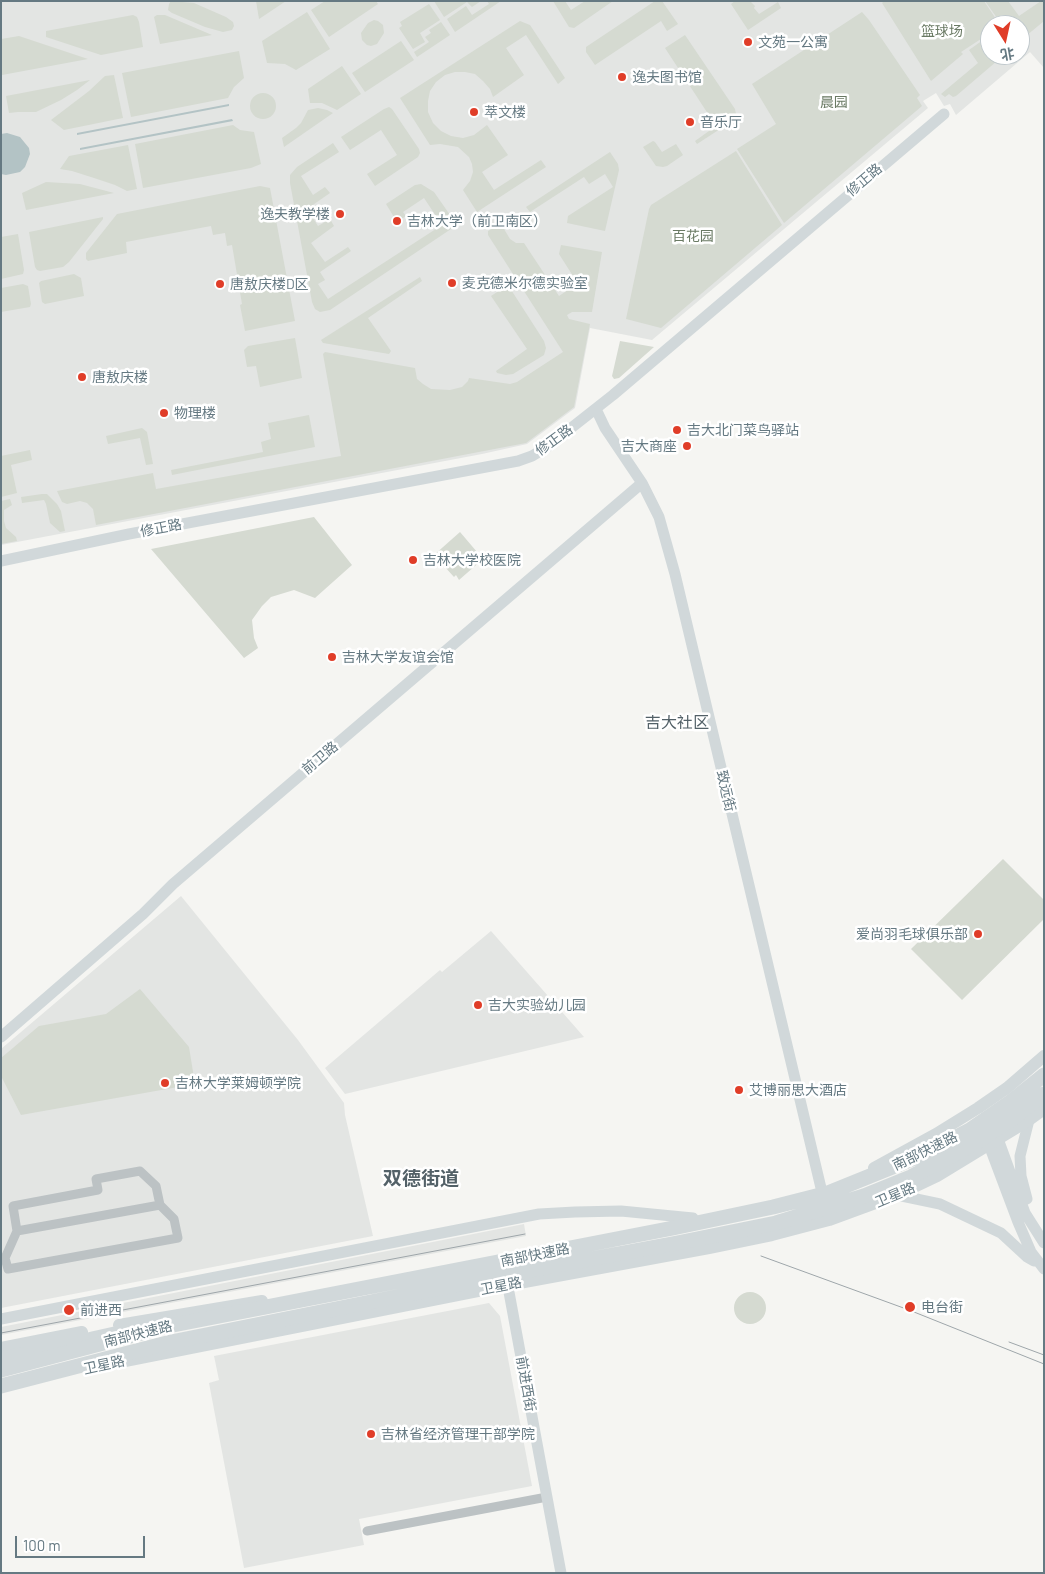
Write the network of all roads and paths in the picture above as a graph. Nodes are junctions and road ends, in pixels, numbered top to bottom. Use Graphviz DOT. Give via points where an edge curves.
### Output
graph roads {
  1 [pos="944,114"];
  2 [pos="596,408"];
  3 [pos="642,483"];
  4 [pos="1,561"];
  5 [pos="1,1037"];
  6 [pos="1044,1056"];
  7 [pos="1044,1075"];
  8 [pos="1044,1094"];
  9 [pos="978,1108"];
  10 [pos="1044,1108"];
  11 [pos="1029,1120"];
  12 [pos="993,1142"];
  13 [pos="821,1188"];
  14 [pos="896,1195"];
  15 [pos="160,1205"];
  16 [pos="693,1218"];
  17 [pos="17,1231"];
  18 [pos="1041,1240"];
  19 [pos="502,1254"];
  20 [pos="1041,1266"];
  21 [pos="508,1285"];
  22 [pos="276,1298"];
  23 [pos="1,1318"];
  24 [pos="168,1326"];
  25 [pos="1,1348"];
  26 [pos="1,1360"];
  27 [pos="1,1370"];
  28 [pos="1,1386"];
  29 [pos="1,1392"];
  30 [pos="546,1497"];
  31 [pos="367,1531"];
  32 [pos="561,1573"];
  1 -- 2 [label="street, 修正路"];
  2 -- 3 [label="street, 致远街" via="605,428"];
  2 -- 4 [label="street, 修正路" via="547,447 518,461"];
  3 -- 5 [label="street, 前卫路" via="172,884 143,914"];
  3 -- 13 [label="street, 致远街" via="659,517 675,574"];
  6 -- 9 [label="main road, 卫星路"];
  7 -- 24 [label="highway, 南部快速路" via="970,1130 922,1155 828,1193 673,1228"];
  8 -- 28 [label="highway, 南部快速路" via="977,1142 911,1177 864,1196 776,1223 171,1342"];
  9 -- 12 [label="street"];
  9 -- 13 [label="main road, 卫星路" via="888,1161 856,1177"];
  10 -- 11 [label="main road, 卫星路"];
  11 -- 12 [label="main road, 卫星路"];
  11 -- 18 [label="street" via="1020,1165"];
  12 -- 14 [label="main road, 卫星路" via="937,1176"];
  12 -- 18 [label="street"];
  12 -- 20 [label="street" via="1018,1222"];
  13 -- 16 [label="main road, 卫星路"];
  14 -- 20 [label="street" via="940,1204 1002,1233"];
  14 -- 21 [label="main road, 卫星路" via="829,1220 772,1235"];
  15 -- 17 [label="street"];
  15 -- 17 [label="street" via="156,1186 140,1171 96,1178 98,1190 13,1206"];
  15 -- 17 [label="street" via="174,1219 178,1238 8,1269 5,1258"];
  16 -- 19 [label="main road, 卫星路"];
  16 -- 23 [label="street, 卫星路" via="621,1211 539,1214"];
  19 -- 21 [label="street, 前进西街"];
  19 -- 22 [label="main road, 卫星路"];
  21 -- 29 [label="main road, 卫星路" via="83,1369"];
  21 -- 30 [label="street, 前进西街"];
  22 -- 25 [label="main road"];
  22 -- 26 [label="main road, 卫星路"];
  24 -- 26 [label="highway"];
  24 -- 27 [label="highway, 南部快速路"];
  30 -- 31 [label="street"];
  30 -- 32 [label="street, 前进西街"];
}
